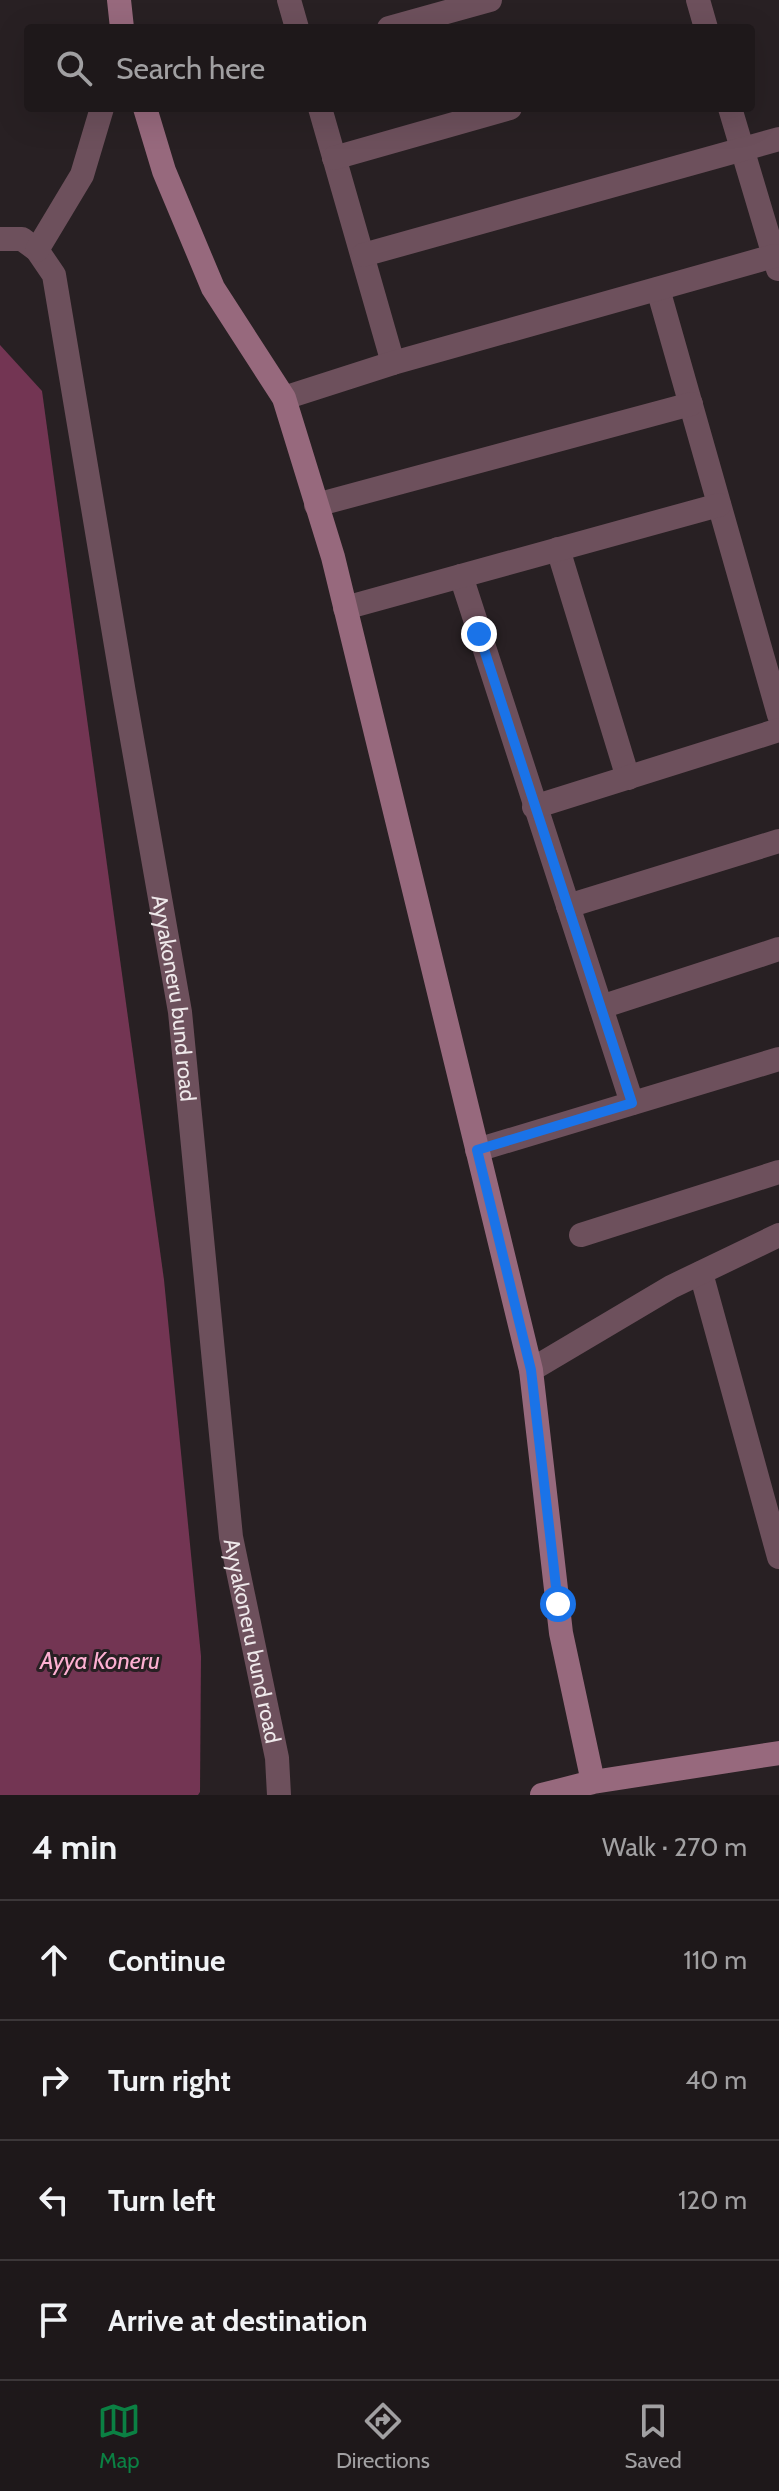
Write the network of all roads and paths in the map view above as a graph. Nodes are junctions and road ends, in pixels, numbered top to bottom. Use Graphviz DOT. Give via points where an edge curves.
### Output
graph roads {
  1 [pos="119,0"];
  2 [pos="289,0"];
  3 [pos="490,0"];
  4 [pos="698,0"];
  5 [pos="122,24"];
  6 [pos="296,24"];
  7 [pos="403,24"];
  8 [pos="705,24"];
  9 [pos="101,112"];
  10 [pos="146,112"];
  11 [pos="321,112"];
  12 [pos="496,112"];
  13 [pos="731,112"];
  14 [pos="779,139"];
  15 [pos="742,149"];
  16 [pos="334,158"];
  17 [pos="0,239"];
  18 [pos="37,250"];
  19 [pos="363,255"];
  20 [pos="777,263"];
  21 [pos="658,289"];
  22 [pos="393,363"];
  23 [pos="284,398"];
  24 [pos="691,404"];
  25 [pos="316,505"];
  26 [pos="719,505"];
  27 [pos="558,549"];
  28 [pos="461,576"];
  29 [pos="345,608"];
  30 [pos="779,715"];
  31 [pos="779,730"];
  32 [pos="628,778"];
  33 [pos="534,807"];
  34 [pos="779,841"];
  35 [pos="568,906"];
  36 [pos="779,949"];
  37 [pos="601,1007"];
  38 [pos="779,1059"];
  39 [pos="632,1103"];
  40 [pos="477,1150"];
  41 [pos="779,1172"];
  42 [pos="581,1235"];
  43 [pos="779,1235"];
  44 [pos="701,1273"];
  45 [pos="531,1370"];
  46 [pos="779,1557"];
  47 [pos="779,1753"];
  48 [pos="593,1782"];
  49 [pos="279,1795"];
  50 [pos="542,1795"];
  1 -- 5 [label="street"];
  2 -- 6 [label="street"];
  3 -- 7 [label="street"];
  4 -- 8 [label="street"];
  9 -- 18 [label="street" via="82,175"];
  10 -- 23 [label="street" via="164,171 213,288"];
  11 -- 16 [label="street"];
  12 -- 16 [label="street"];
  13 -- 15 [label="street"];
  14 -- 15 [label="street"];
  15 -- 19 [label="street"];
  15 -- 20 [label="street"];
  16 -- 19 [label="street"];
  17 -- 18 [label="street" via="22,239"];
  18 -- 49 [label="street, Ayyakoneru bund road" via="54,275 180,1012 231,1537 277,1758"];
  19 -- 22 [label="street"];
  20 -- 21 [label="street"];
  21 -- 22 [label="street"];
  21 -- 24 [label="street"];
  22 -- 23 [label="street"];
  23 -- 25 [label="street"];
  24 -- 25 [label="street"];
  24 -- 26 [label="street"];
  25 -- 29 [label="street"];
  26 -- 27 [label="street"];
  26 -- 30 [label="street"];
  27 -- 28 [label="street"];
  27 -- 32 [label="street"];
  28 -- 29 [label="street"];
  28 -- 33 [label="street"];
  29 -- 40 [label="street"];
  31 -- 32 [label="street"];
  32 -- 33 [label="street"];
  33 -- 35 [label="street"];
  34 -- 35 [label="street"];
  35 -- 37 [label="street"];
  36 -- 37 [label="street"];
  37 -- 39 [label="street"];
  38 -- 39 [label="street"];
  39 -- 40 [label="street"];
  40 -- 45 [label="street"];
  41 -- 42 [label="street"];
  43 -- 44 [label="street"];
  44 -- 45 [label="street"];
  44 -- 46 [label="street"];
  45 -- 48 [label="street" via="561,1633"];
  47 -- 48 [label="street"];
  48 -- 50 [label="street"];
}
